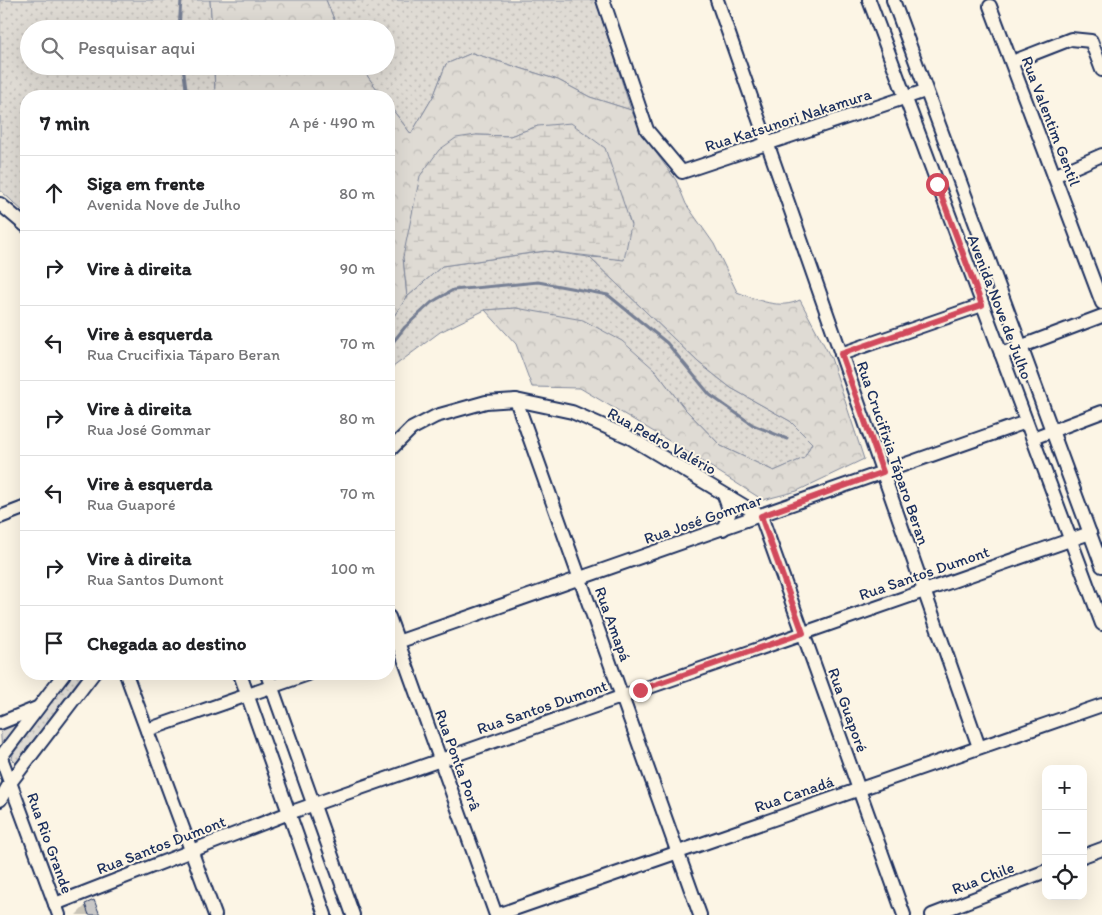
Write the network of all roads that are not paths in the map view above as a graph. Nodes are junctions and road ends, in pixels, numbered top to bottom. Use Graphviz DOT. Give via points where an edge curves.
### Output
graph roads {
  1 [pos="603,0"];
  2 [pos="718,0"];
  3 [pos="869,0"];
  4 [pos="893,0"];
  5 [pos="990,6"];
  6 [pos="1012,62"];
  7 [pos="1102,70"];
  8 [pos="925,91"];
  9 [pos="904,98"];
  10 [pos="768,144"];
  11 [pos="1102,155"];
  12 [pos="1054,176"];
  13 [pos="0,204"];
  14 [pos="20,221"];
  15 [pos="1102,303"];
  16 [pos="982,305"];
  17 [pos="1102,316"];
  18 [pos="1020,346"];
  19 [pos="841,354"];
  20 [pos="1000,354"];
  21 [pos="516,400"];
  22 [pos="1102,412"];
  23 [pos="1026,422"];
  24 [pos="1052,431"];
  25 [pos="1033,438"];
  26 [pos="395,445"];
  27 [pos="883,472"];
  28 [pos="724,494"];
  29 [pos="20,509"];
  30 [pos="761,516"];
  31 [pos="0,517"];
  32 [pos="723,529"];
  33 [pos="1090,533"];
  34 [pos="1071,539"];
  35 [pos="1102,566"];
  36 [pos="579,579"];
  37 [pos="924,591"];
  38 [pos="1102,624"];
  39 [pos="803,633"];
  40 [pos="395,643"];
  41 [pos="395,649"];
  42 [pos="59,680"];
  43 [pos="88,680"];
  44 [pos="128,680"];
  45 [pos="242,680"];
  46 [pos="269,680"];
  47 [pos="291,680"];
  48 [pos="271,687"];
  49 [pos="248,695"];
  50 [pos="621,696"];
  51 [pos="1102,705"];
  52 [pos="37,708"];
  53 [pos="0,723"];
  54 [pos="146,730"];
  55 [pos="979,747"];
  56 [pos="0,756"];
  57 [pos="440,760"];
  58 [pos="10,783"];
  59 [pos="859,789"];
  60 [pos="0,800"];
  61 [pos="314,804"];
  62 [pos="289,813"];
  63 [pos="1102,849"];
  64 [pos="191,851"];
  65 [pos="677,852"];
  66 [pos="1086,855"];
  67 [pos="1042,873"];
  68 [pos="57,910"];
  69 [pos="215,915"];
  70 [pos="325,915"];
  71 [pos="353,915"];
  72 [pos="496,915"];
  73 [pos="700,915"];
  74 [pos="904,915"];
  75 [pos="932,915"];
  1 -- 10 [label="street, Rua Katsunori Nakamura" via="647,130 682,172"];
  2 -- 10 [label="street, Rua Crucifixia Táparo Beran"];
  3 -- 9 [label="street, Avenida Nove de Julho"];
  4 -- 8 [label="street, Avenida Nove de Julho"];
  5 -- 6 [label="street, Rua Valentim Gentil"];
  6 -- 7 [label="street" via="1071,39 1091,42"];
  6 -- 12 [label="street, Rua Valentim Gentil"];
  8 -- 9 [label="street, Rua Katsunori Nakamura"];
  8 -- 18 [label="street, Avenida Nove de Julho"];
  9 -- 10 [label="street, Rua Katsunori Nakamura"];
  9 -- 16 [label="street, Avenida Nove de Julho"];
  10 -- 19 [label="street, Rua Crucifixia Táparo Beran"];
  11 -- 12 [label="street"];
  12 -- 15 [label="street, Rua Valentim Gentil"];
  13 -- 14 [label="street"];
  16 -- 19 [label="street"];
  16 -- 20 [label="street, Avenida Nove de Julho"];
  17 -- 18 [label="street"];
  18 -- 20 [label="street"];
  18 -- 24 [label="street, Avenida Nove de Julho"];
  19 -- 27 [label="street, Rua Crucifixia Táparo Beran"];
  20 -- 23 [label="street, Avenida Nove de Julho"];
  21 -- 26 [label="street, Rua Pedro Valério" via="486,402 436,416 411,429"];
  21 -- 28 [label="street, Rua Pedro Valério" via="572,412 621,434"];
  21 -- 36 [label="street, Rua Amapá"];
  22 -- 24 [label="street"];
  23 -- 25 [label="street, Avenida Nove de Julho"];
  23 -- 27 [label="street, Rua José Gommar"];
  24 -- 25 [label="street"];
  24 -- 33 [label="street, Avenida Nove de Julho"];
  25 -- 34 [label="street, Avenida Nove de Julho"];
  27 -- 30 [label="street, Rua José Gommar"];
  27 -- 37 [label="street, Rua Crucifixia Táparo Beran"];
  28 -- 30 [label="street, Rua Pedro Valério"];
  28 -- 32 [label="street, Rua Pedro Valério" via="730,512"];
  29 -- 31 [label="street"];
  30 -- 32 [label="street, Rua José Gommar"];
  30 -- 39 [label="street, Rua Guaporé"];
  32 -- 36 [label="street, Rua José Gommar"];
  33 -- 34 [label="street, Rua Santos Dumont"];
  33 -- 35 [label="street, Avenida Nove de Julho"];
  34 -- 37 [label="street, Rua Santos Dumont"];
  34 -- 38 [label="street, Avenida Nove de Julho"];
  36 -- 40 [label="street, Rua José Gommar"];
  36 -- 50 [label="street, Rua Amapá"];
  37 -- 39 [label="street, Rua Santos Dumont"];
  37 -- 55 [label="street, Rua Crucifixia Táparo Beran"];
  39 -- 50 [label="street, Rua Santos Dumont"];
  39 -- 59 [label="street, Rua Guaporé"];
  41 -- 57 [label="street, Rua Ponta Porâ"];
  42 -- 52 [label="street"];
  43 -- 58 [label="street"];
  44 -- 54 [label="street"];
  45 -- 49 [label="street"];
  46 -- 48 [label="street"];
  47 -- 48 [label="street"];
  48 -- 49 [label="street"];
  48 -- 61 [label="street"];
  49 -- 54 [label="street"];
  49 -- 62 [label="street"];
  50 -- 57 [label="street, Rua Santos Dumont"];
  50 -- 65 [label="street, Rua Amapá"];
  51 -- 55 [label="street, Rua Canadá"];
  52 -- 53 [label="street"];
  52 -- 56 [label="street"];
  54 -- 64 [label="street"];
  55 -- 59 [label="street, Rua Canadá"];
  56 -- 58 [label="street, Rua Rio Grande"];
  57 -- 61 [label="street, Rua Santos Dumont"];
  57 -- 72 [label="street, Rua Ponta Porâ"];
  58 -- 60 [label="street"];
  58 -- 68 [label="street, Rua Rio Grande"];
  59 -- 65 [label="street, Rua Canadá"];
  59 -- 74 [label="street, Rua Guaporé"];
  61 -- 62 [label="street, Rua Santos Dumont"];
  61 -- 71 [label="street"];
  62 -- 64 [label="street, Rua Santos Dumont"];
  62 -- 70 [label="street"];
  63 -- 66 [label="street"];
  64 -- 68 [label="street, Rua Santos Dumont"];
  64 -- 69 [label="street"];
  65 -- 72 [label="street, Rua Canadá"];
  65 -- 73 [label="street, Rua Amapá"];
  67 -- 75 [label="street, Rua Chile"];
}
